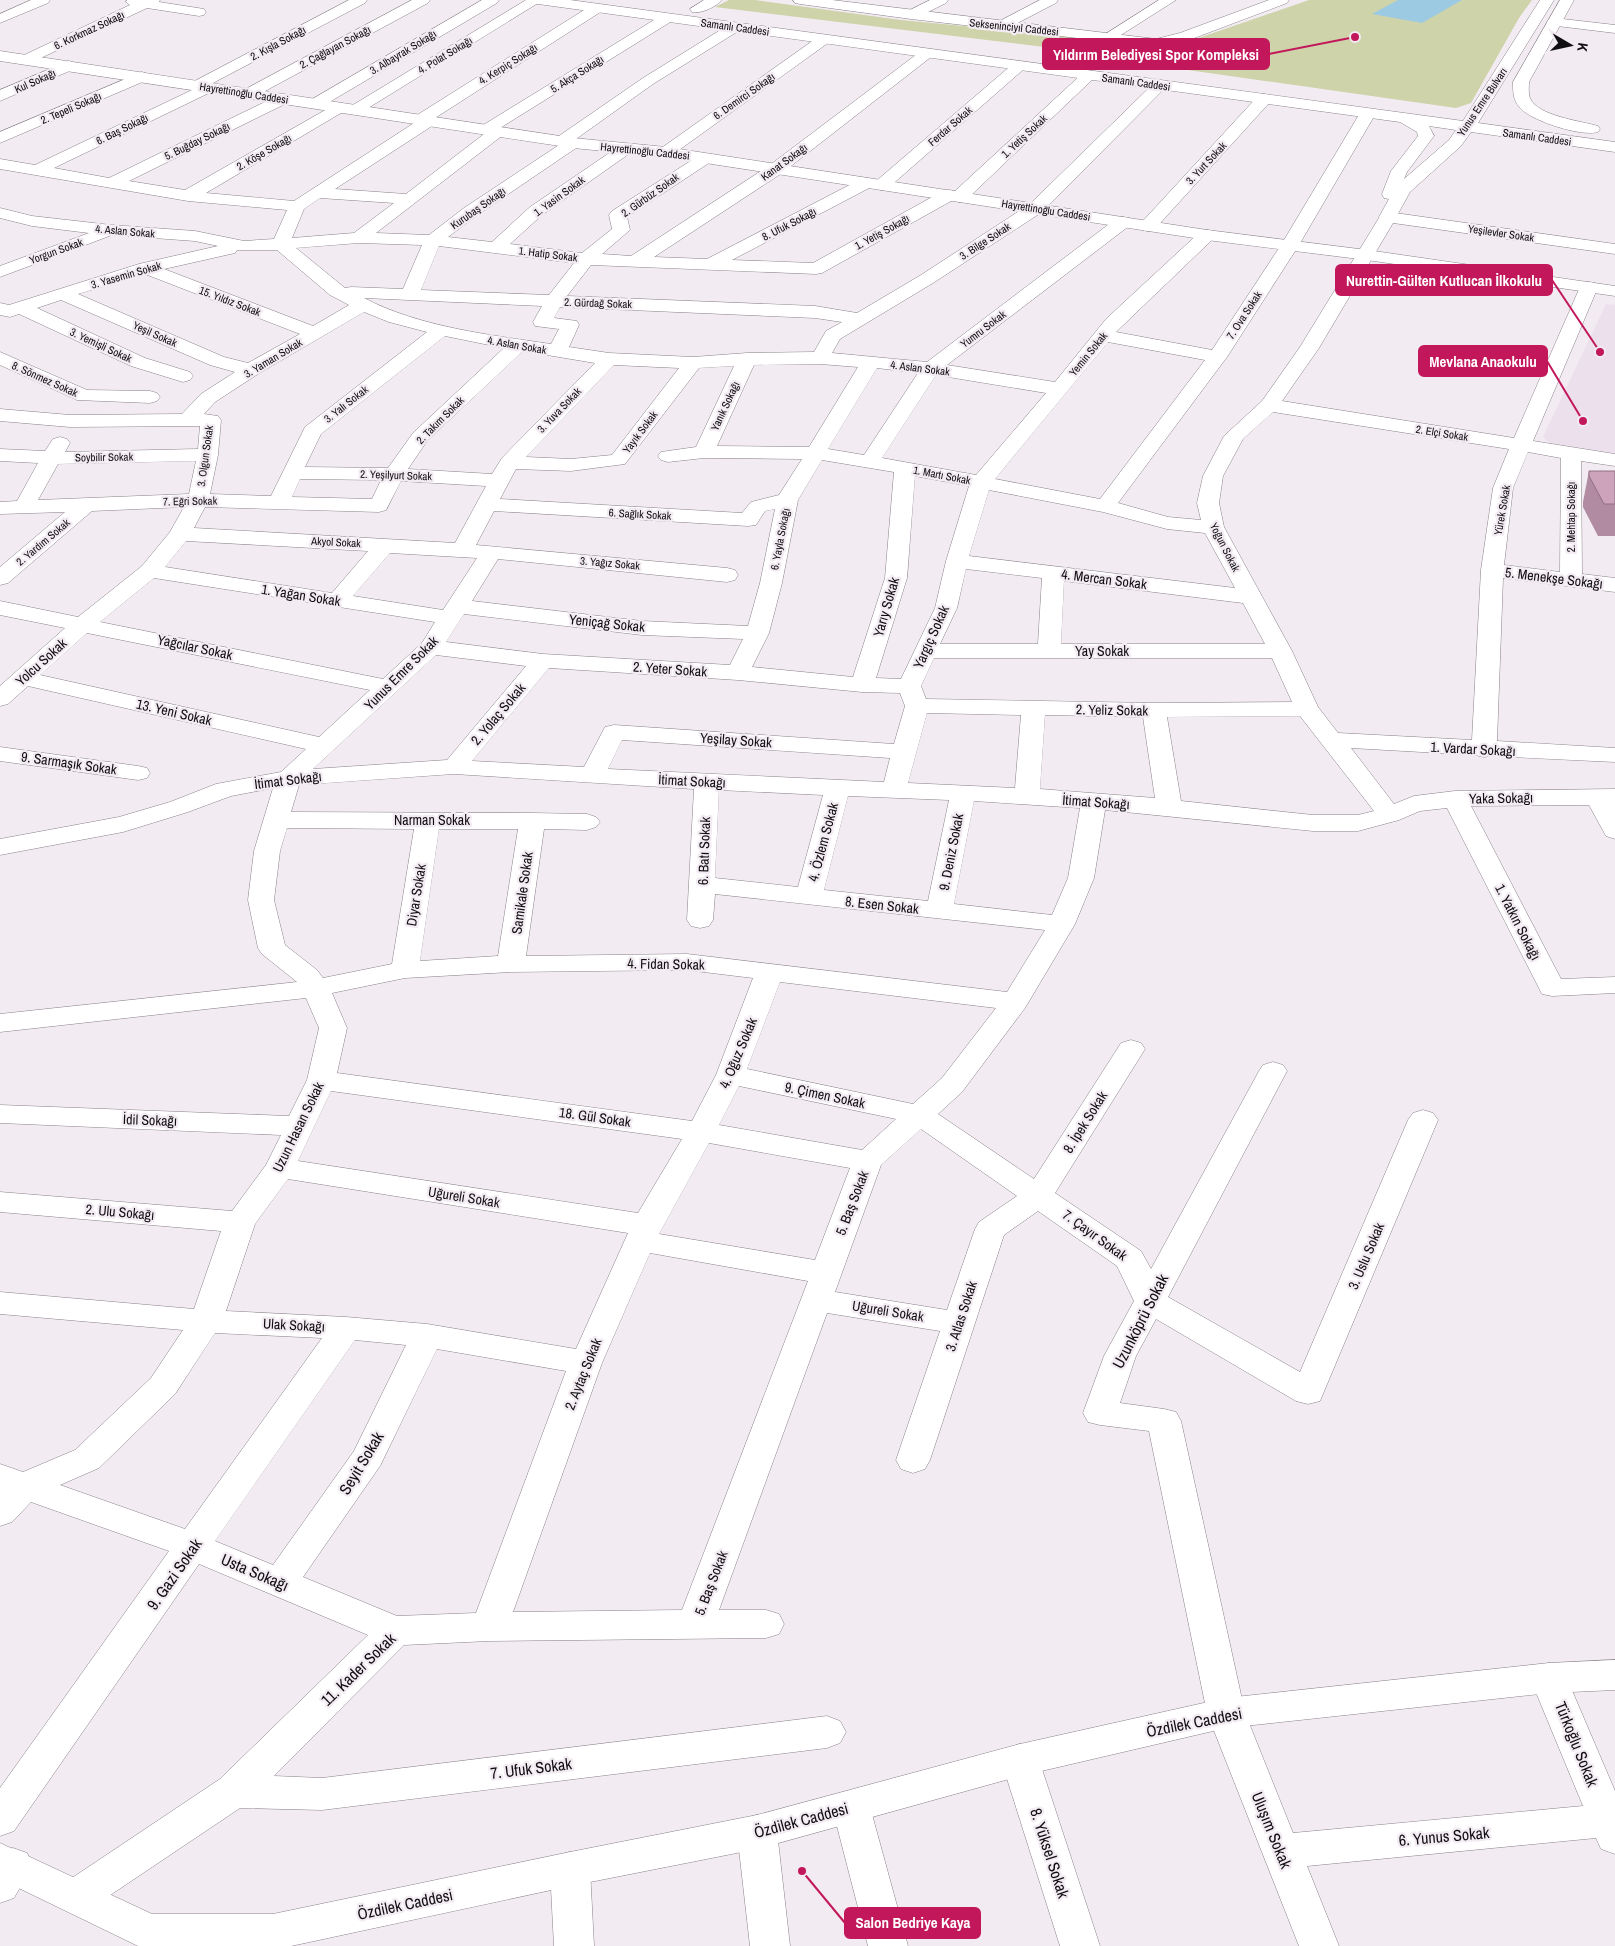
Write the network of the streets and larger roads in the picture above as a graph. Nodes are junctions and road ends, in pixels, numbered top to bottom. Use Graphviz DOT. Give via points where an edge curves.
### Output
graph roads {
  1 [pos="43,0"];
  2 [pos="120,0"];
  3 [pos="360,0"];
  4 [pos="423,0"];
  5 [pos="492,0"];
  6 [pos="537,0"];
  7 [pos="626,0"];
  8 [pos="715,0"];
  9 [pos="800,0"];
  10 [pos="942,0"];
  11 [pos="1051,0"];
  12 [pos="1169,0"];
  13 [pos="1282,0"];
  14 [pos="1547,0"];
  15 [pos="1567,0"];
  16 [pos="148,2"];
  17 [pos="830,2"];
  18 [pos="597,8"];
  19 [pos="697,9"];
  20 [pos="199,12"];
  21 [pos="911,15"];
  22 [pos="667,18"];
  23 [pos="0,19"];
  24 [pos="1554,22"];
  25 [pos="1003,25"];
  26 [pos="734,27"];
  27 [pos="1615,29"];
  28 [pos="1108,37"];
  29 [pos="823,40"];
  30 [pos="1156,42"];
  31 [pos="926,54"];
  32 [pos="0,56"];
  33 [pos="25,60"];
  34 [pos="1074,62"];
  35 [pos="69,66"];
  36 [pos="1019,66"];
  37 [pos="1089,75"];
  38 [pos="142,77"];
  39 [pos="1158,80"];
  40 [pos="1521,82"];
  41 [pos="202,87"];
  42 [pos="248,94"];
  43 [pos="0,96"];
  44 [pos="283,99"];
  45 [pos="1264,99"];
  46 [pos="315,104"];
  47 [pos="347,109"];
  48 [pos="1368,113"];
  49 [pos="1404,118"];
  50 [pos="1502,118"];
  51 [pos="425,120"];
  52 [pos="1472,121"];
  53 [pos="492,131"];
  54 [pos="1612,133"];
  55 [pos="0,138"];
  56 [pos="567,142"];
  57 [pos="1480,143"];
  58 [pos="1615,147"];
  59 [pos="627,148"];
  60 [pos="666,152"];
  61 [pos="1466,155"];
  62 [pos="706,158"];
  63 [pos="0,164"];
  64 [pos="776,169"];
  65 [pos="35,171"];
  66 [pos="111,184"];
  67 [pos="874,184"];
  68 [pos="316,193"];
  69 [pos="188,196"];
  70 [pos="954,196"];
  71 [pos="408,199"];
  72 [pos="297,206"];
  73 [pos="1036,208"];
  74 [pos="0,212"];
  75 [pos="1391,213"];
  76 [pos="1123,222"];
  77 [pos="1148,226"];
  78 [pos="111,230"];
  79 [pos="1206,235"];
  80 [pos="359,238"];
  81 [pos="434,240"];
  82 [pos="282,244"];
  83 [pos="1290,245"];
  84 [pos="244,246"];
  85 [pos="496,248"];
  86 [pos="1615,248"];
  87 [pos="1367,254"];
  88 [pos="586,259"];
  89 [pos="635,261"];
  90 [pos="711,264"];
  91 [pos="146,268"];
  92 [pos="816,269"];
  93 [pos="0,272"];
  94 [pos="1590,287"];
  95 [pos="336,291"];
  96 [pos="1615,291"];
  97 [pos="62,294"];
  98 [pos="409,295"];
  99 [pos="554,302"];
  100 [pos="363,305"];
  101 [pos="11,309"];
  102 [pos="859,319"];
  103 [pos="441,330"];
  104 [pos="314,333"];
  105 [pos="1103,335"];
  106 [pos="517,346"];
  107 [pos="557,352"];
  108 [pos="1217,356"];
  109 [pos="820,358"];
  110 [pos="609,359"];
  111 [pos="747,359"];
  112 [pos="217,361"];
  113 [pos="871,362"];
  114 [pos="693,363"];
  115 [pos="931,368"];
  116 [pos="0,370"];
  117 [pos="250,370"];
  118 [pos="183,376"];
  119 [pos="1060,389"];
  120 [pos="150,397"];
  121 [pos="1269,405"];
  122 [pos="0,415"];
  123 [pos="189,419"];
  124 [pos="70,421"];
  125 [pos="137,421"];
  126 [pos="1521,446"];
  127 [pos="704,452"];
  128 [pos="817,453"];
  129 [pos="0,454"];
  130 [pos="1571,454"];
  131 [pos="208,455"];
  132 [pos="668,456"];
  133 [pos="52,458"];
  134 [pos="1615,460"];
  135 [pos="509,462"];
  136 [pos="869,462"];
  137 [pos="905,468"];
  138 [pos="294,473"];
  139 [pos="394,474"];
  140 [pos="499,481"];
  141 [pos="981,482"];
  142 [pos="198,500"];
  143 [pos="787,500"];
  144 [pos="278,501"];
  145 [pos="485,504"];
  146 [pos="86,505"];
  147 [pos="379,506"];
  148 [pos="1106,506"];
  149 [pos="24,507"];
  150 [pos="0,508"];
  151 [pos="1213,527"];
  152 [pos="180,534"];
  153 [pos="385,544"];
  154 [pos="462,550"];
  155 [pos="492,552"];
  156 [pos="957,561"];
  157 [pos="1492,570"];
  158 [pos="150,571"];
  159 [pos="1053,572"];
  160 [pos="728,574"];
  161 [pos="0,578"];
  162 [pos="1570,580"];
  163 [pos="1615,585"];
  164 [pos="1251,597"];
  165 [pos="337,601"];
  166 [pos="0,608"];
  167 [pos="454,612"];
  168 [pos="83,624"];
  169 [pos="758,633"];
  170 [pos="431,647"];
  171 [pos="925,651"];
  172 [pos="1050,651"];
  173 [pos="1280,651"];
  174 [pos="543,661"];
  175 [pos="738,673"];
  176 [pos="23,678"];
  177 [pos="862,685"];
  178 [pos="389,687"];
  179 [pos="913,696"];
  180 [pos="0,698"];
  181 [pos="1033,708"];
  182 [pos="1307,709"];
  183 [pos="1154,710"];
  184 [pos="1332,740"];
  185 [pos="325,746"];
  186 [pos="1484,750"];
  187 [pos="904,752"];
  188 [pos="0,754"];
  189 [pos="1615,755"];
  190 [pos="454,767"];
  191 [pos="138,773"];
  192 [pos="593,774"];
  193 [pos="289,778"];
  194 [pos="707,782"];
  195 [pos="838,788"];
  196 [pos="894,790"];
  197 [pos="963,793"];
  198 [pos="1027,796"];
  199 [pos="1606,797"];
  200 [pos="1454,799"];
  201 [pos="1094,802"];
  202 [pos="1169,807"];
  203 [pos="1390,815"];
  204 [pos="276,820"];
  205 [pos="428,820"];
  206 [pos="532,821"];
  207 [pos="587,822"];
  208 [pos="1615,831"];
  209 [pos="0,847"];
  210 [pos="703,886"];
  211 [pos="809,897"];
  212 [pos="940,911"];
  213 [pos="700,920"];
  214 [pos="1062,924"];
  215 [pos="511,964"];
  216 [pos="405,970"];
  217 [pos="770,971"];
  218 [pos="1615,985"];
  219 [pos="316,988"];
  220 [pos="1015,1002"];
  221 [pos="0,1023"];
  222 [pos="1131,1049"];
  223 [pos="1273,1071"];
  224 [pos="730,1075"];
  225 [pos="322,1080"];
  226 [pos="0,1114"];
  227 [pos="920,1115"];
  228 [pos="1423,1120"];
  229 [pos="300,1126"];
  230 [pos="701,1132"];
  231 [pos="868,1161"];
  232 [pos="280,1168"];
  233 [pos="1039,1195"];
  234 [pos="0,1202"];
  235 [pos="240,1222"];
  236 [pos="644,1233"];
  237 [pos="821,1286"];
  238 [pos="1150,1301"];
  239 [pos="0,1304"];
  240 [pos="206,1321"];
  241 [pos="960,1322"];
  242 [pos="346,1328"];
  243 [pos="427,1336"];
  244 [pos="586,1363"];
  245 [pos="913,1460"];
  246 [pos="13,1481"];
  247 [pos="0,1513"];
  248 [pos="193,1546"];
  249 [pos="280,1583"];
  250 [pos="766,1624"];
  251 [pos="695,1625"];
  252 [pos="489,1627"];
  253 [pos="395,1631"];
  254 [pos="1615,1675"];
  255 [pos="1550,1678"];
  256 [pos="1226,1713"];
  257 [pos="827,1732"];
  258 [pos="1020,1760"];
  259 [pos="234,1791"];
  260 [pos="850,1806"];
  261 [pos="0,1819"];
  262 [pos="1611,1829"];
  263 [pos="757,1832"];
  264 [pos="1281,1851"];
  265 [pos="570,1869"];
  266 [pos="4,1871"];
  267 [pos="77,1896"];
  268 [pos="146,1939"];
  269 [pos="273,1939"];
  270 [pos="574,1946"];
  271 [pos="770,1946"];
  272 [pos="888,1946"];
  273 [pos="1080,1946"];
  274 [pos="1319,1946"];
  1 -- 23 [label="street"];
  2 -- 16 [label="street"];
  3 -- 41 [label="street, 2. Kışla Sokağı"];
  4 -- 42 [label="street, 2. Çağlayan Sokağı"];
  5 -- 46 [label="street, 3. Albayrak Sokağı"];
  6 -- 18 [label="street, Samanlı Caddesi"];
  6 -- 47 [label="street, 4. Polat Sokağı"];
  7 -- 19 [label="street, Samanlı Caddesi"];
  8 -- 19 [label="street"];
  9 -- 17 [label="street, Sekseninciyıl Caddesi"];
  10 -- 21 [label="street"];
  11 -- 25 [label="street"];
  12 -- 28 [label="street"];
  13 -- 30 [label="street, Sekseninciyıl Caddesi" via="1184,37"];
  14 -- 52 [label="street, Yunus Emre Bulvarı"];
  15 -- 24 [label="street, Yunus Emre Bulvarı"];
  16 -- 20 [label="street"];
  16 -- 33 [label="street, 6. Korkmaz Sokağı"];
  17 -- 21 [label="street, Sekseninciyıl Caddesi"];
  18 -- 22 [label="street, Samanlı Caddesi"];
  18 -- 51 [label="street, 4. Kerpiç Sokağı"];
  19 -- 34 [label="street, Samanlı Caddesi"];
  21 -- 25 [label="street, Sekseninciyıl Caddesi"];
  22 -- 26 [label="street, Samanlı Caddesi"];
  22 -- 53 [label="street, 5. Akça Sokağı"];
  24 -- 27 [label="street"];
  24 -- 40 [label="street, Yunus Emre Bulvarı"];
  25 -- 28 [label="street, Sekseninciyıl Caddesi"];
  26 -- 29 [label="street, Samanlı Caddesi"];
  26 -- 56 [label="street, Kurubaş Sokağı" via="648,81"];
  28 -- 30 [label="street, Sekseninciyıl Caddesi"];
  29 -- 31 [label="street, Samanlı Caddesi"];
  29 -- 60 [label="street, 6. Demirci Sokağı"];
  30 -- 34 [label="street"];
  30 -- 39 [label="street" via="1134,58 1136,65"];
  31 -- 36 [label="street, Samanlı Caddesi"];
  31 -- 64 [label="street, Kanat Sokağı"];
  32 -- 33 [label="street, Hayrettinoğlu Caddesi"];
  33 -- 35 [label="street, Hayrettinoğlu Caddesi"];
  34 -- 39 [label="street, Samanlı Caddesi"];
  35 -- 38 [label="street, Hayrettinoğlu Caddesi"];
  35 -- 43 [label="street, Kul Sokağı"];
  36 -- 37 [label="street, Samanlı Caddesi"];
  36 -- 67 [label="street, Ferdar Sokak"];
  37 -- 39 [label="street, Samanlı Caddesi"];
  37 -- 70 [label="street, 1. Yetiş Sokak"];
  38 -- 41 [label="street, Hayrettinoğlu Caddesi"];
  38 -- 55 [label="street, 2. Tepeli Sokağı"];
  39 -- 45 [label="street, Samanlı Caddesi"];
  39 -- 52 [label="street, Samanlı Caddesi"];
  39 -- 73 [label="street, 3. Bilge Sokak"];
  40 -- 50 [label="street"];
  40 -- 54 [label="street, Yunus Emre Bulvarı" via="1521,98 1537,113 1571,125"];
  41 -- 42 [label="street, Hayrettinoğlu Caddesi"];
  41 -- 65 [label="street, 6. Baş Sokağı"];
  42 -- 44 [label="street, Hayrettinoğlu Caddesi"];
  44 -- 46 [label="street, Hayrettinoğlu Caddesi"];
  44 -- 66 [label="street, 5. Buğday Sokağı"];
  45 -- 48 [label="street, Samanlı Caddesi"];
  45 -- 77 [label="street, 3. Yurt Sokak"];
  46 -- 47 [label="street, Hayrettinoğlu Caddesi"];
  47 -- 51 [label="street, Hayrettinoğlu Caddesi"];
  47 -- 69 [label="street, 2. Köşe Sokağı"];
  48 -- 49 [label="street, Samanlı Caddesi"];
  48 -- 83 [label="street, 7. Ova Sokak"];
  49 -- 52 [label="street, Samanlı Caddesi"];
  49 -- 75 [label="street" via="1424,130 1426,136 1399,171 1390,195"];
  50 -- 52 [label="street, Samanlı Caddesi"];
  50 -- 54 [label="street, Samanlı Caddesi"];
  50 -- 57 [label="street"];
  50 -- 58 [label="street, Samanlı Caddesi"];
  51 -- 53 [label="street, Hayrettinoğlu Caddesi"];
  51 -- 68 [label="street, 4. Kerpiç Sokağı"];
  52 -- 75 [label="street, Yunus Emre Bulvarı" via="1455,143 1403,189"];
  53 -- 56 [label="street, Hayrettinoğlu Caddesi"];
  53 -- 71 [label="street, 5. Akça Sokağı"];
  56 -- 59 [label="street, Hayrettinoğlu Caddesi"];
  56 -- 81 [label="street, Kurubaş Sokağı"];
  59 -- 60 [label="street, Hayrettinoğlu Caddesi"];
  59 -- 85 [label="street, 1. Yasin Sokak" via="536,211"];
  60 -- 62 [label="street, Hayrettinoğlu Caddesi"];
  61 -- 75 [label="street" via="1419,196"];
  62 -- 64 [label="street, Hayrettinoğlu Caddesi"];
  62 -- 88 [label="street, 2. Gürbüz Sokak" via="618,215 621,230"];
  63 -- 65 [label="street"];
  64 -- 67 [label="street, Hayrettinoğlu Caddesi"];
  64 -- 89 [label="street, Kanat Sokağı"];
  65 -- 66 [label="street"];
  66 -- 69 [label="street"];
  67 -- 70 [label="street, Hayrettinoğlu Caddesi"];
  67 -- 90 [label="street, 8. Ufuk Sokağı"];
  68 -- 71 [label="street"];
  68 -- 72 [label="street, 4. Kerpiç Sokağı"];
  69 -- 72 [label="street"];
  70 -- 73 [label="street, Hayrettinoğlu Caddesi"];
  70 -- 92 [label="street, 1. Yetiş Sokağı"];
  71 -- 80 [label="street, 5. Akça Sokağı"];
  72 -- 82 [label="street"];
  73 -- 76 [label="street, Hayrettinoğlu Caddesi"];
  73 -- 102 [label="street, 3. Bilge Sokak"];
  74 -- 78 [label="street, 4. Aslan Sokak" via="32,221"];
  75 -- 86 [label="street, Yeşilevler Sokak"];
  75 -- 87 [label="street, Yunus Emre Bulvarı"];
  76 -- 77 [label="street, Hayrettinoğlu Caddesi"];
  76 -- 115 [label="street, Yumru Sokak"];
  77 -- 79 [label="street, Hayrettinoğlu Caddesi"];
  78 -- 84 [label="street, 4. Aslan Sokak" via="195,236"];
  78 -- 93 [label="street, Yorgun Sokak"];
  79 -- 83 [label="street, Hayrettinoğlu Caddesi"];
  79 -- 105 [label="street, Yemin Sokak"];
  80 -- 81 [label="street, 1. Hatip Sokak"];
  80 -- 82 [label="street, 1. Hatip Sokak"];
  81 -- 85 [label="street, 1. Hatip Sokak"];
  81 -- 98 [label="street, Kurubaş Sokağı"];
  82 -- 84 [label="street, 4. Aslan Sokak"];
  82 -- 95 [label="street, 4. Aslan Sokak"];
  83 -- 87 [label="street, Hayrettinoğlu Caddesi"];
  83 -- 108 [label="street, 7. Ova Sokak"];
  84 -- 91 [label="street, 3. Yasemin Sokak"];
  85 -- 88 [label="street, 1. Hatip Sokak"];
  87 -- 94 [label="street"];
  87 -- 121 [label="street, Yoğun Sokak" via="1309,348"];
  88 -- 89 [label="street, 1. Hatip Sokak"];
  88 -- 99 [label="street"];
  89 -- 90 [label="street, 1. Hatip Sokak"];
  90 -- 92 [label="street, 1. Hatip Sokak"];
  91 -- 97 [label="street, 3. Yasemin Sokak"];
  91 -- 104 [label="street, 15. Yıldız Sokak"];
  94 -- 96 [label="street"];
  94 -- 126 [label="street, Yürek Sokak"];
  95 -- 98 [label="street, 2. Gürdağ Sokak"];
  95 -- 100 [label="street, 4. Aslan Sokak"];
  97 -- 101 [label="street, 3. Yasemin Sokak"];
  97 -- 112 [label="street, Yeşil Sokak"];
  98 -- 99 [label="street, 2. Gürdağ Sokak"];
  99 -- 102 [label="street, 2. Gürdağ Sokak" via="815,312"];
  99 -- 107 [label="street" via="542,322 570,325"];
  100 -- 103 [label="street, 4. Aslan Sokak"];
  100 -- 104 [label="street, 3. Yaman Sokak"];
  101 -- 118 [label="street, 3. Yemişli Sokak" via="138,362"];
  102 -- 109 [label="street, 3. Bilge Sokak" via="833,335"];
  103 -- 106 [label="street, 4. Aslan Sokak"];
  103 -- 138 [label="street, 3. Yalı Sokak" via="312,431"];
  104 -- 117 [label="street, 3. Yaman Sokak"];
  105 -- 108 [label="street"];
  105 -- 119 [label="street, Yemin Sokak"];
  106 -- 107 [label="street, 4. Aslan Sokak"];
  106 -- 139 [label="street, 2. Takım Sokak" via="420,437"];
  107 -- 110 [label="street, 4. Aslan Sokak"];
  108 -- 148 [label="street, 7. Ova Sokak"];
  109 -- 111 [label="street, 4. Aslan Sokak"];
  109 -- 113 [label="street, 4. Aslan Sokak"];
  110 -- 114 [label="street, 4. Aslan Sokak"];
  110 -- 135 [label="street, 3. Yuva Sokak"];
  111 -- 114 [label="street, 4. Aslan Sokak"];
  111 -- 127 [label="street, Yanık Sokağı"];
  112 -- 117 [label="street, Yeşil Sokak"];
  112 -- 118 [label="street"];
  113 -- 115 [label="street, 4. Aslan Sokak"];
  113 -- 128 [label="street, 6. Yayla Sokağı"];
  114 -- 135 [label="street, Yayık Sokak" via="618,460 571,466"];
  115 -- 119 [label="street, 4. Aslan Sokak"];
  115 -- 136 [label="street, Yumru Sokak"];
  116 -- 120 [label="street, 8. Sönmez Sokak" via="34,375 84,396"];
  117 -- 123 [label="street, 3. Yaman Sokak" via="208,398"];
  118 -- 120 [label="street"];
  119 -- 141 [label="street, Yemin Sokak"];
  120 -- 125 [label="street"];
  121 -- 126 [label="street, 2. Elçi Sokak"];
  121 -- 151 [label="street, Yoğun Sokak" via="1234,436 1213,476 1208,503"];
  122 -- 124 [label="street, 3. Olgun Sokak"];
  123 -- 125 [label="street, 3. Olgun Sokak"];
  123 -- 131 [label="street, 3. Olgun Sokak" via="211,420"];
  124 -- 125 [label="street, 3. Olgun Sokak"];
  124 -- 133 [label="street"];
  126 -- 130 [label="street, 2. Elçi Sokak"];
  126 -- 157 [label="street, Yürek Sokak" via="1503,488"];
  127 -- 128 [label="street, 1. Martı Sokak"];
  127 -- 132 [label="street, 1. Martı Sokak"];
  128 -- 136 [label="street, 1. Martı Sokak"];
  128 -- 143 [label="street, 6. Yayla Sokağı"];
  129 -- 133 [label="street, Soybilir Sokak"];
  130 -- 134 [label="street, 2. Elçi Sokak"];
  130 -- 162 [label="street, 2. Mehtap Sokağı"];
  131 -- 133 [label="street, Soybilir Sokak"];
  131 -- 142 [label="street, 3. Olgun Sokak"];
  133 -- 149 [label="street"];
  135 -- 140 [label="street, 3. Yuva Sokak"];
  136 -- 137 [label="street, 1. Martı Sokak"];
  137 -- 141 [label="street, 1. Martı Sokak"];
  137 -- 177 [label="street, Yarıy Sokak" via="896,578"];
  138 -- 139 [label="street, 2. Yeşilyurt Sokak"];
  138 -- 144 [label="street, 3. Yalı Sokak"];
  139 -- 140 [label="street, 2. Yeşilyurt Sokak"];
  139 -- 147 [label="street, 2. Takım Sokak"];
  140 -- 145 [label="street, 3. Yuva Sokak"];
  141 -- 148 [label="street, 1. Martı Sokak"];
  141 -- 156 [label="street, Yargıç Sokak"];
  142 -- 144 [label="street, 7. Eğri Sokak"];
  142 -- 146 [label="street, 7. Eğri Sokak"];
  142 -- 152 [label="street, 3. Olgun Sokak"];
  143 -- 145 [label="street, 6. Sağlık Sokak" via="758,506 748,520"];
  143 -- 169 [label="street, 6. Yayla Sokağı"];
  144 -- 147 [label="street, 7. Eğri Sokak"];
  145 -- 154 [label="street, 3. Yuva Sokak"];
  146 -- 149 [label="street, 7. Eğri Sokak"];
  146 -- 161 [label="street, 2. Yardım Sokak"];
  148 -- 151 [label="street, 1. Martı Sokak" via="1167,523"];
  149 -- 150 [label="street, 7. Eğri Sokak"];
  151 -- 164 [label="street, Yoğun Sokak"];
  152 -- 153 [label="street, Akyol Sokak"];
  152 -- 158 [label="street, 3. Olgun Sokak"];
  153 -- 154 [label="street, Akyol Sokak"];
  153 -- 165 [label="street"];
  154 -- 155 [label="street, Akyol Sokak"];
  155 -- 160 [label="street, 3. Yağız Sokak"];
  155 -- 167 [label="street, Yunus Emre Sokak"];
  156 -- 159 [label="street, 4. Mercan Sokak"];
  156 -- 171 [label="street, Yargıç Sokak" via="946,608"];
  157 -- 162 [label="street, 5. Menekşe Sokağı"];
  157 -- 186 [label="street, Yürek Sokak"];
  158 -- 165 [label="street, 1. Yağan Sokak"];
  158 -- 168 [label="street, 3. Olgun Sokak"];
  159 -- 164 [label="street, 4. Mercan Sokak"];
  159 -- 172 [label="street"];
  162 -- 163 [label="street, 5. Menekşe Sokağı"];
  164 -- 173 [label="street, Yoğun Sokak"];
  165 -- 167 [label="street, 1. Yağan Sokak"];
  166 -- 168 [label="street, Yağcılar Sokak"];
  167 -- 169 [label="street, Yeniçağ Sokak" via="642,628"];
  167 -- 170 [label="street, Yunus Emre Sokak"];
  168 -- 176 [label="street, Yolcu Sokak"];
  168 -- 178 [label="street, Yağcılar Sokak"];
  169 -- 175 [label="street, 6. Yayla Sokağı"];
  170 -- 174 [label="street, 2. Yeter Sokak"];
  170 -- 178 [label="street, Yunus Emre Sokak"];
  171 -- 172 [label="street, Yay Sokak"];
  171 -- 179 [label="street, Yargıç Sokak"];
  172 -- 173 [label="street, Yay Sokak"];
  173 -- 182 [label="street, Yoğun Sokak"];
  174 -- 175 [label="street, 2. Yeter Sokak"];
  174 -- 190 [label="street, 2. Yolaç Sokak"];
  175 -- 177 [label="street, 2. Yeter Sokak"];
  176 -- 180 [label="street, Yolcu Sokak"];
  176 -- 185 [label="street, 13. Yeni Sokak"];
  177 -- 179 [label="street, 2. Yeter Sokak"];
  178 -- 185 [label="street, Yunus Emre Sokak"];
  179 -- 181 [label="street, 2. Yeliz Sokak"];
  179 -- 187 [label="street, Yargıç Sokak"];
  181 -- 183 [label="street, 2. Yeliz Sokak"];
  181 -- 198 [label="street"];
  182 -- 183 [label="street, 2. Yeliz Sokak"];
  182 -- 184 [label="street, Yoğun Sokak"];
  183 -- 202 [label="street"];
  184 -- 186 [label="street, 1. Vardar Sokağı"];
  184 -- 203 [label="street, Yoğun Sokak"];
  185 -- 193 [label="street, Yunus Emre Sokak"];
  186 -- 189 [label="street, 1. Vardar Sokağı"];
  187 -- 192 [label="street, Yeşilay Sokak" via="614,732"];
  187 -- 196 [label="street, Yargıç Sokak"];
  188 -- 191 [label="street, 9. Sarmaşık Sokak"];
  190 -- 192 [label="street, İtimat Sokağı"];
  190 -- 193 [label="street, İtimat Sokağı"];
  192 -- 194 [label="street, İtimat Sokağı"];
  193 -- 204 [label="street, Uzun Hasan Sokak"];
  193 -- 209 [label="street, İtimat Sokağı" via="225,789 123,824"];
  194 -- 195 [label="street, İtimat Sokağı"];
  194 -- 210 [label="street, 6. Batı Sokak"];
  195 -- 196 [label="street, İtimat Sokağı"];
  195 -- 211 [label="street, 4. Özlem Sokak"];
  196 -- 197 [label="street, İtimat Sokağı"];
  197 -- 198 [label="street, İtimat Sokağı"];
  197 -- 212 [label="street, 9. Deniz Sokak"];
  198 -- 201 [label="street, İtimat Sokağı"];
  199 -- 200 [label="street, Yaka Sokağı"];
  199 -- 208 [label="street"];
  200 -- 203 [label="street, Yaka Sokağı" via="1414,804"];
  200 -- 218 [label="street, 1. Yatkın Sokağı" via="1552,988"];
  201 -- 202 [label="street, İtimat Sokağı"];
  201 -- 214 [label="street, 5. Baş Sokak" via="1081,878"];
  202 -- 203 [label="street, İtimat Sokağı" via="1313,823 1358,823"];
  204 -- 205 [label="street, Narman Sokak"];
  204 -- 219 [label="street, Uzun Hasan Sokak" via="267,851 261,900 272,948 307,976"];
  205 -- 206 [label="street, Narman Sokak"];
  205 -- 216 [label="street, Diyar Sokak"];
  206 -- 207 [label="street, Narman Sokak"];
  206 -- 215 [label="street, Samikale Sokak"];
  210 -- 211 [label="street, 8. Esen Sokak"];
  210 -- 213 [label="street, 6. Batı Sokak"];
  211 -- 212 [label="street, 8. Esen Sokak"];
  212 -- 214 [label="street, 8. Esen Sokak"];
  214 -- 220 [label="street, 5. Baş Sokak"];
  215 -- 216 [label="street, 4. Fidan Sokak"];
  215 -- 217 [label="street, 4. Fidan Sokak" via="687,962"];
  216 -- 219 [label="street, 4. Fidan Sokak"];
  217 -- 220 [label="street, 4. Fidan Sokak"];
  217 -- 224 [label="street, 4. Oğuz Sokak"];
  219 -- 221 [label="street, 4. Fidan Sokak"];
  219 -- 225 [label="street, Uzun Hasan Sokak" via="333,1028"];
  220 -- 227 [label="street, 5. Baş Sokak" via="952,1085"];
  222 -- 233 [label="street, 8. İpek Sokak"];
  223 -- 238 [label="street, Uzunköprü Sokak"];
  224 -- 227 [label="street, 9. Çimen Sokak"];
  224 -- 230 [label="street, 4. Oğuz Sokak"];
  225 -- 229 [label="street, Uzun Hasan Sokak"];
  225 -- 230 [label="street, 18. Gül Sokak"];
  226 -- 229 [label="street, İdil Sokağı"];
  227 -- 231 [label="street, 5. Baş Sokak"];
  227 -- 233 [label="street, 7. Çayır Sokak"];
  228 -- 238 [label="street, 3. Uslu Sokak" via="1308,1392"];
  229 -- 232 [label="street, Uzun Hasan Sokak"];
  230 -- 231 [label="street, 18. Gül Sokak"];
  230 -- 236 [label="street, 2. Aytaç Sokak"];
  231 -- 237 [label="street, 5. Baş Sokak"];
  232 -- 235 [label="street, Uzun Hasan Sokak"];
  232 -- 236 [label="street, Uğureli Sokak"];
  233 -- 238 [label="street, 7. Çayır Sokak" via="1130,1258"];
  233 -- 241 [label="street, 3. Atlas Sokak" via="990,1229"];
  234 -- 235 [label="street, 2. Ulu Sokağı"];
  235 -- 240 [label="street, Uzun Hasan Sokak"];
  236 -- 237 [label="street, Uğureli Sokak"];
  236 -- 244 [label="street, 2. Aytaç Sokak"];
  237 -- 241 [label="street, Uğureli Sokak"];
  237 -- 251 [label="street, 5. Baş Sokak"];
  238 -- 256 [label="street, Uzunköprü Sokak" via="1120,1356 1100,1413 1164,1421"];
  239 -- 240 [label="street, Ulak Sokağı"];
  240 -- 242 [label="street, Ulak Sokağı"];
  240 -- 246 [label="street, Uzun Hasan Sokak" via="163,1386 87,1459"];
  241 -- 245 [label="street, 3. Atlas Sokak"];
  242 -- 243 [label="street, Ulak Sokağı"];
  242 -- 248 [label="street, 9. Gazi Sokak"];
  243 -- 244 [label="street, Ulak Sokağı"];
  243 -- 249 [label="street, Seyit Sokak" via="368,1457"];
  244 -- 252 [label="street, 2. Aytaç Sokak"];
  246 -- 247 [label="street, Uzun Hasan Sokak"];
  246 -- 248 [label="street, Usta Sokağı"];
  248 -- 249 [label="street, Usta Sokağı"];
  248 -- 261 [label="street, 9. Gazi Sokak"];
  249 -- 253 [label="street, Usta Sokağı"];
  250 -- 251 [label="street, 11. Kader Sokak"];
  251 -- 252 [label="street, 11. Kader Sokak"];
  252 -- 253 [label="street, 11. Kader Sokak"];
  253 -- 259 [label="street, 11. Kader Sokak"];
  254 -- 255 [label="street, Özdilek Caddesi"];
  255 -- 256 [label="street, Özdilek Caddesi"];
  255 -- 262 [label="street, Türkoğlu Sokak"];
  256 -- 258 [label="street, Özdilek Caddesi"];
  256 -- 264 [label="street, Uluşım Sokak"];
  257 -- 259 [label="street, 7. Ufuk Sokak" via="322,1794"];
  258 -- 260 [label="street, Özdilek Caddesi"];
  258 -- 273 [label="street, 8. Yüksel Sokak"];
  259 -- 267 [label="street, 11. Kader Sokak"];
  260 -- 263 [label="street, Özdilek Caddesi"];
  260 -- 272 [label="street"];
  262 -- 264 [label="street, 6. Yunus Sokak"];
  263 -- 265 [label="street, Özdilek Caddesi"];
  263 -- 271 [label="street"];
  264 -- 274 [label="street, Uluşım Sokak"];
  265 -- 269 [label="street, Özdilek Caddesi"];
  265 -- 270 [label="street"];
  266 -- 267 [label="street, Özdilek Caddesi"];
  267 -- 268 [label="street, Özdilek Caddesi"];
  268 -- 269 [label="street, Özdilek Caddesi"];
}
